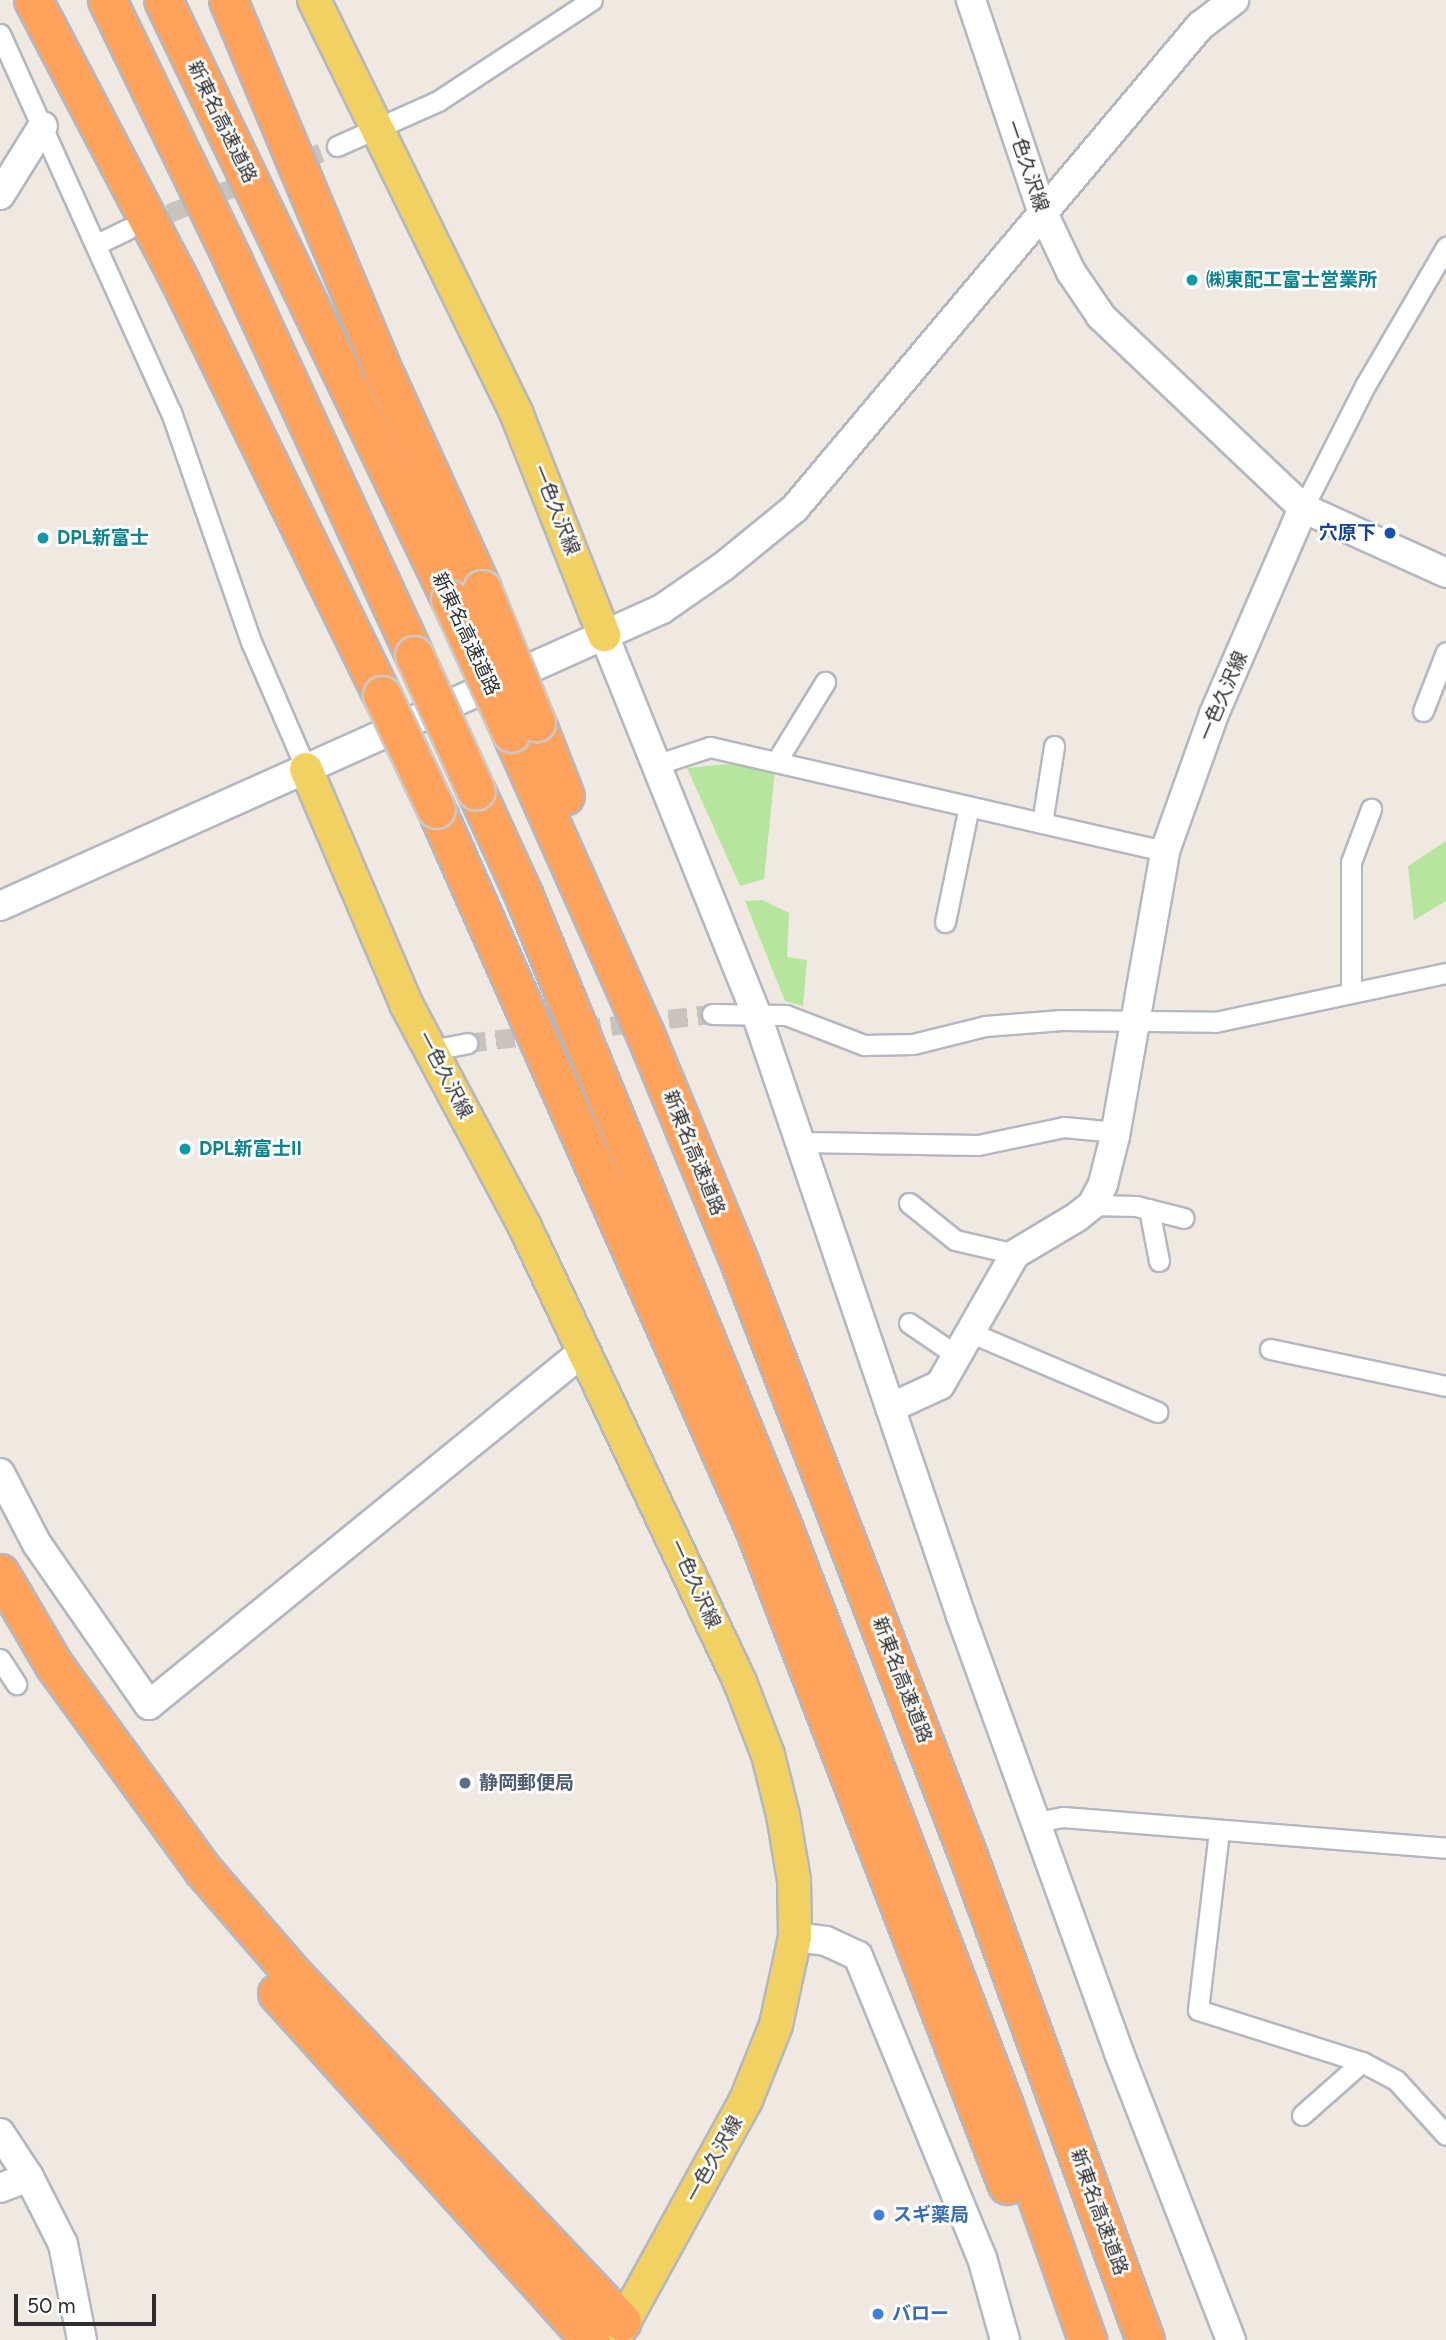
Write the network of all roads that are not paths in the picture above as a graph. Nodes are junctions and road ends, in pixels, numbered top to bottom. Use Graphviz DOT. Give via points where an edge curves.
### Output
graph roads {
  1 [pos="33,0"];
  2 [pos="107,0"];
  3 [pos="163,0"];
  4 [pos="228,0"];
  5 [pos="314,0"];
  6 [pos="592,0"];
  7 [pos="971,0"];
  8 [pos="1234,0"];
  9 [pos="0,34"];
  10 [pos="43,126"];
  11 [pos="375,130"];
  12 [pos="337,146"];
  13 [pos="0,195"];
  14 [pos="1042,211"];
  15 [pos="128,229"];
  16 [pos="97,244"];
  17 [pos="1446,247"];
  18 [pos="1303,508"];
  19 [pos="1446,573"];
  20 [pos="466,594"];
  21 [pos="604,635"];
  22 [pos="1446,652"];
  23 [pos="825,682"];
  24 [pos="1423,710"];
  25 [pos="1054,746"];
  26 [pos="776,762"];
  27 [pos="655,765"];
  28 [pos="306,769"];
  29 [pos="968,806"];
  30 [pos="1371,809"];
  31 [pos="1042,823"];
  32 [pos="1164,851"];
  33 [pos="0,906"];
  34 [pos="945,922"];
  35 [pos="1446,973"];
  36 [pos="1351,991"];
  37 [pos="756,1013"];
  38 [pos="712,1014"];
  39 [pos="1132,1023"];
  40 [pos="467,1043"];
  41 [pos="432,1050"];
  42 [pos="1116,1132"];
  43 [pos="804,1142"];
  44 [pos="909,1203"];
  45 [pos="1092,1205"];
  46 [pos="1149,1209"];
  47 [pos="1184,1217"];
  48 [pos="1014,1254"];
  49 [pos="1159,1261"];
  50 [pos="909,1323"];
  51 [pos="961,1343"];
  52 [pos="1270,1349"];
  53 [pos="585,1350"];
  54 [pos="1446,1386"];
  55 [pos="890,1408"];
  56 [pos="1157,1412"];
  57 [pos="0,1473"];
  58 [pos="0,1573"];
  59 [pos="0,1620"];
  60 [pos="0,1659"];
  61 [pos="16,1684"];
  62 [pos="1037,1822"];
  63 [pos="1219,1831"];
  64 [pos="1446,1848"];
  65 [pos="794,1937"];
  66 [pos="1362,2062"];
  67 [pos="1302,2115"];
  68 [pos="0,2133"];
  69 [pos="1446,2135"];
  70 [pos="29,2177"];
  71 [pos="0,2188"];
  72 [pos="615,2335"];
  73 [pos="82,2340"];
  74 [pos="1005,2340"];
  75 [pos="1066,2340"];
  76 [pos="1087,2340"];
  77 [pos="1145,2340"];
  78 [pos="1231,2340"];
  1 -- 75 [label="highway, bridge" via="179,279 436,809 754,1528"];
  2 -- 76 [label="highway, bridge" via="233,261 524,896 782,1524 1004,2105"];
  3 -- 20 [label="highway, 新東名高速道路"];
  4 -- 20 [label="highway" via="386,377"];
  5 -- 11 [label="main road, 一色久沢線"];
  6 -- 11 [label="street" via="438,101"];
  7 -- 14 [label="street, 一色久沢線"];
  8 -- 14 [label="street" via="1200,26"];
  9 -- 10 [label="street"];
  10 -- 13 [label="street"];
  10 -- 16 [label="street"];
  11 -- 12 [label="street"];
  11 -- 21 [label="main road, 一色久沢線" via="517,415"];
  14 -- 18 [label="street, 一色久沢線" via="1071,272 1101,316"];
  14 -- 21 [label="street" via="795,508 662,609"];
  15 -- 16 [label="street"];
  16 -- 28 [label="street" via="171,412 252,644"];
  17 -- 18 [label="street" via="1366,384"];
  18 -- 19 [label="street"];
  18 -- 32 [label="street, 一色久沢線" via="1214,714"];
  20 -- 77 [label="highway, 新東名高速道路, bridge" via="739,1261 956,1823"];
  21 -- 27 [label="street"];
  21 -- 28 [label="street"];
  22 -- 24 [label="street"];
  23 -- 26 [label="street"];
  25 -- 31 [label="street"];
  26 -- 27 [label="street" via="710,747"];
  26 -- 29 [label="street"];
  27 -- 37 [label="street"];
  28 -- 33 [label="street"];
  28 -- 41 [label="main road, 一色久沢線" via="406,1004"];
  29 -- 31 [label="street"];
  29 -- 34 [label="street"];
  30 -- 36 [label="street" via="1351,862"];
  31 -- 32 [label="street"];
  32 -- 39 [label="street, 一色久沢線"];
  35 -- 36 [label="street"];
  36 -- 39 [label="street" via="1215,1022"];
  37 -- 38 [label="street"];
  37 -- 39 [label="street" via="786,1015 864,1045 913,1044 998,1025 1062,1020"];
  37 -- 43 [label="street"];
  39 -- 42 [label="street, 一色久沢線"];
  40 -- 41 [label="street"];
  41 -- 53 [label="main road, 一色久沢線"];
  42 -- 43 [label="street" via="1064,1126 978,1145"];
  42 -- 45 [label="street, 一色久沢線" via="1103,1184"];
  43 -- 55 [label="street"];
  44 -- 48 [label="street" via="955,1240"];
  45 -- 46 [label="street"];
  45 -- 48 [label="street"];
  46 -- 47 [label="street"];
  46 -- 49 [label="street"];
  48 -- 51 [label="street"];
  50 -- 51 [label="street"];
  51 -- 55 [label="street" via="940,1385"];
  51 -- 56 [label="street"];
  52 -- 54 [label="street"];
  53 -- 57 [label="street" via="149,1705 37,1544"];
  53 -- 65 [label="main road, 一色久沢線" via="740,1682 768,1755 794,1880"];
  55 -- 62 [label="street"];
  58 -- 72 [label="highway" via="54,1665 203,1870"];
  59 -- 72 [label="highway" via="117,1797 188,1891"];
  60 -- 61 [label="street"];
  62 -- 63 [label="street" via="1063,1817"];
  62 -- 78 [label="street" via="1119,2053"];
  63 -- 64 [label="street"];
  63 -- 66 [label="street" via="1198,2010"];
  65 -- 72 [label="main road, 一色久沢線" via="776,2025 746,2100"];
  65 -- 74 [label="street" via="826,1941 858,1956 982,2258"];
  66 -- 67 [label="street"];
  66 -- 69 [label="street" via="1396,2080"];
  68 -- 70 [label="street"];
  70 -- 71 [label="street"];
  70 -- 73 [label="street" via="63,2244"];
}
